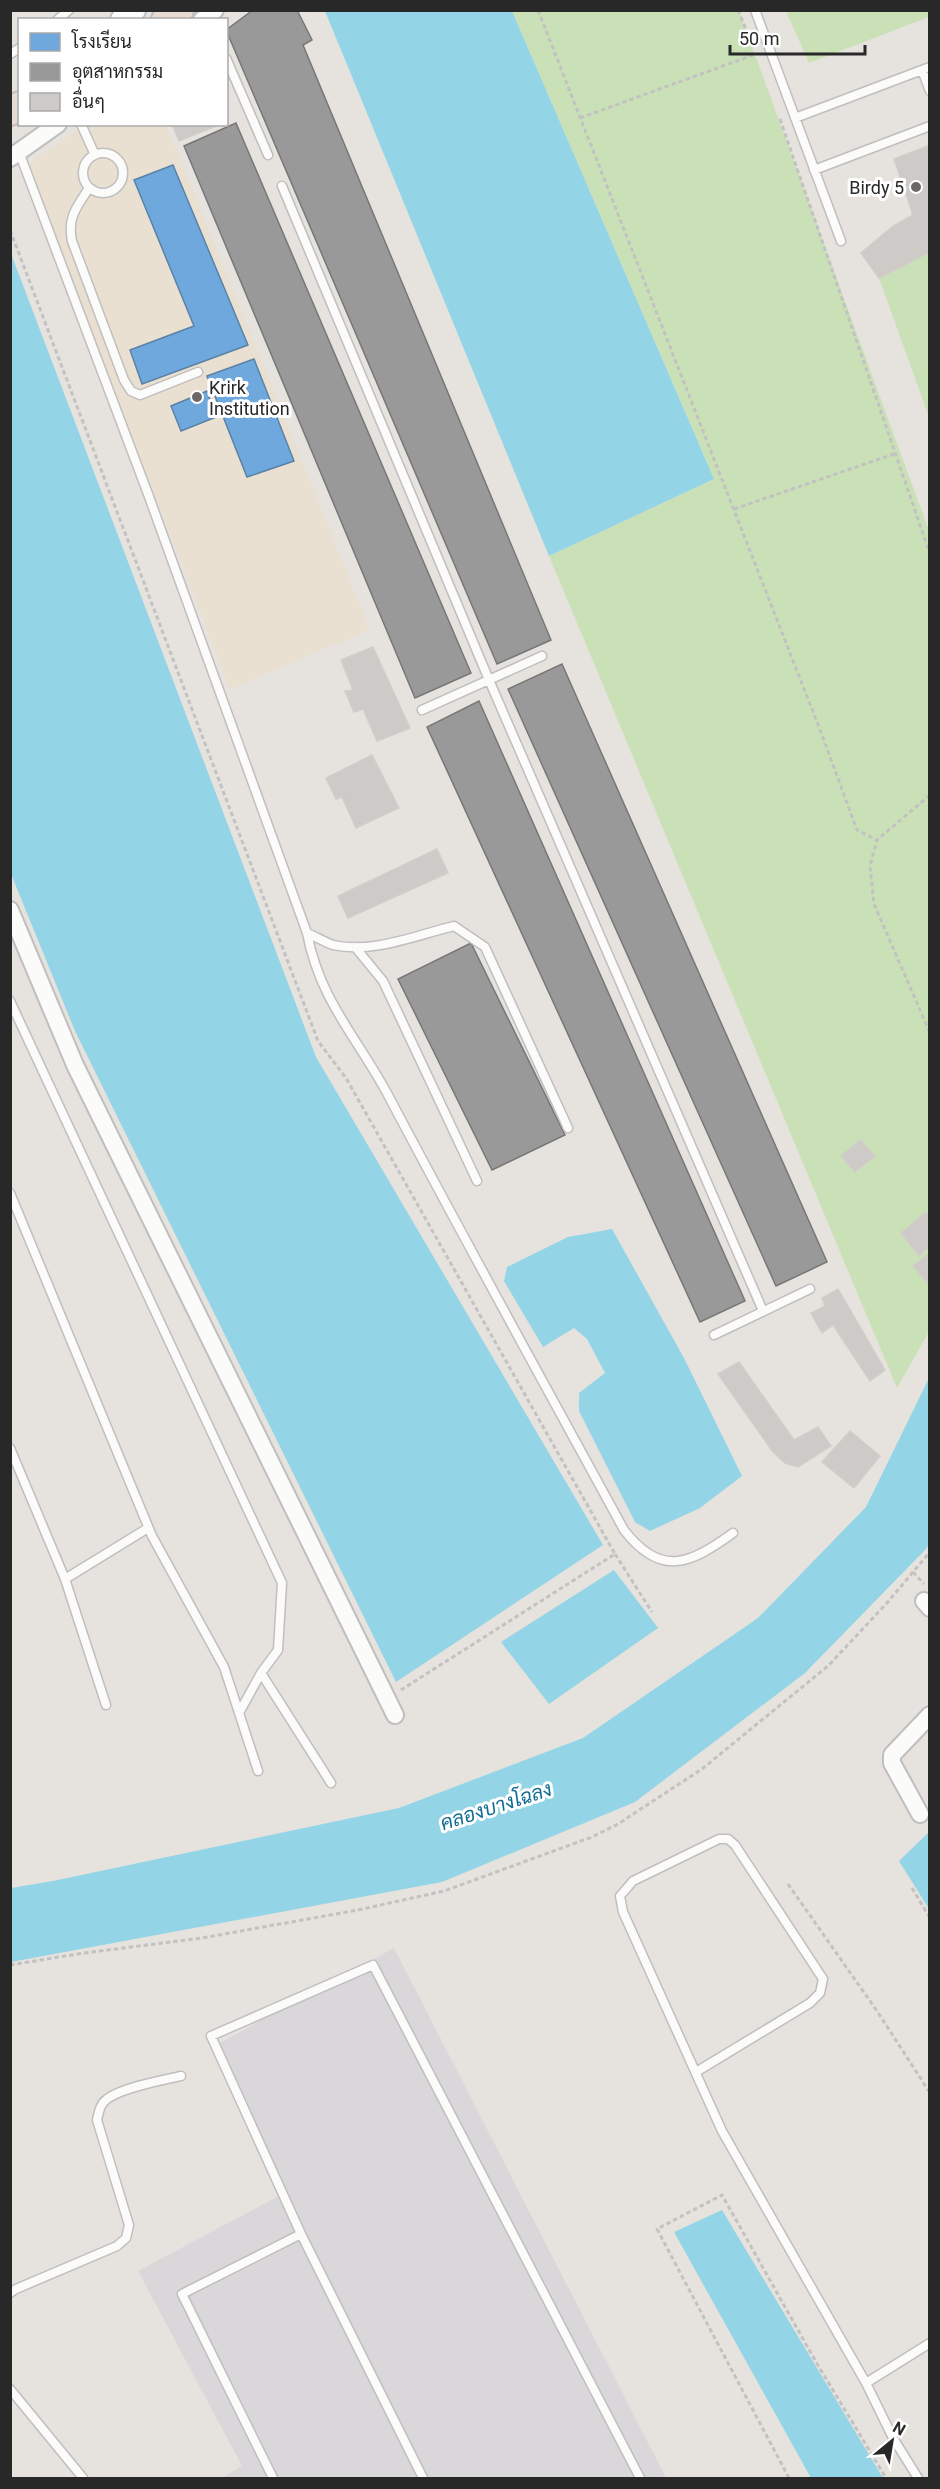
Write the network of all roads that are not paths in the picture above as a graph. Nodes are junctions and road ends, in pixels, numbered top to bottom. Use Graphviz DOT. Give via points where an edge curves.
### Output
graph roads {
  1 [pos="755,10"];
  2 [pos="228,63"];
  3 [pos="926,69"];
  4 [pos="930,91"];
  5 [pos="795,118"];
  6 [pos="55,126"];
  7 [pos="82,126"];
  8 [pos="930,126"];
  9 [pos="15,155"];
  10 [pos="95,155"];
  11 [pos="268,155"];
  12 [pos="814,170"];
  13 [pos="282,186"];
  14 [pos="89,188"];
  15 [pos="841,241"];
  16 [pos="198,372"];
  17 [pos="542,656"];
  18 [pos="489,680"];
  19 [pos="422,710"];
  20 [pos="10,910"];
  21 [pos="307,933"];
  22 [pos="355,947"];
  23 [pos="10,1001"];
  24 [pos="568,1128"];
  25 [pos="477,1181"];
  26 [pos="10,1193"];
  27 [pos="810,1289"];
  28 [pos="763,1311"];
  29 [pos="714,1335"];
  30 [pos="10,1449"];
  31 [pos="148,1528"];
  32 [pos="733,1533"];
  33 [pos="64,1579"];
  34 [pos="261,1673"];
  35 [pos="106,1705"];
  36 [pos="239,1713"];
  37 [pos="395,1715"];
  38 [pos="930,1715"];
  39 [pos="258,1771"];
  40 [pos="331,1783"];
  41 [pos="920,1814"];
  42 [pos="696,2072"];
  43 [pos="181,2076"];
  44 [pos="301,2234"];
  45 [pos="10,2293"];
  46 [pos="930,2343"];
  47 [pos="866,2383"];
  48 [pos="10,2389"];
  49 [pos="82,2478"];
  50 [pos="273,2478"];
  51 [pos="423,2478"];
  52 [pos="640,2478"];
  53 [pos="918,2478"];
  1 -- 5 [label="lane"];
  2 -- 11 [label="lane"];
  3 -- 4 [label="lane"];
  3 -- 5 [label="lane"];
  5 -- 12 [label="lane"];
  6 -- 9 [label="street"];
  7 -- 10 [label="lane"];
  8 -- 12 [label="lane"];
  9 -- 21 [label="lane" via="148,494"];
  10 -- 14 [label="lane" via="83,170"];
  10 -- 14 [label="lane" via="113,157 121,167 122,179 108,192"];
  12 -- 15 [label="lane"];
  13 -- 18 [label="lane"];
  14 -- 16 [label="lane" via="71,216 69,227 124,380 131,391 140,395"];
  17 -- 18 [label="lane"];
  18 -- 19 [label="lane"];
  18 -- 28 [label="lane"];
  20 -- 37 [label="street" via="75,1065"];
  21 -- 22 [label="lane" via="333,945"];
  21 -- 32 [label="lane" via="312,962 324,989 376,1073 624,1530 646,1553 672,1562 689,1560"];
  22 -- 24 [label="lane" via="454,926 485,947"];
  22 -- 25 [label="lane" via="383,981"];
  23 -- 34 [label="lane" via="282,1583 278,1650"];
  26 -- 31 [label="lane"];
  27 -- 28 [label="lane"];
  28 -- 29 [label="lane"];
  30 -- 33 [label="lane"];
  31 -- 33 [label="lane"];
  31 -- 36 [label="lane" via="224,1666"];
  33 -- 35 [label="lane"];
  34 -- 36 [label="lane"];
  34 -- 40 [label="lane"];
  36 -- 39 [label="lane"];
  38 -- 41 [label="street" via="892,1755 892,1763"];
  42 -- 42 [label="lane" via="810,2003 820,1993 823,1979 728,1839 719,1839 633,1881 620,1896 623,1912"];
  42 -- 47 [label="lane" via="722,2131"];
  43 -- 45 [label="lane" via="135,2087 107,2098 99,2108 97,2120 129,2225 126,2238 117,2246"];
  44 -- 50 [label="lane" via="182,2294"];
  44 -- 51 [label="lane"];
  44 -- 52 [label="lane" via="211,2036 372,1965"];
  46 -- 47 [label="lane"];
  47 -- 53 [label="lane"];
  48 -- 49 [label="lane"];
}
